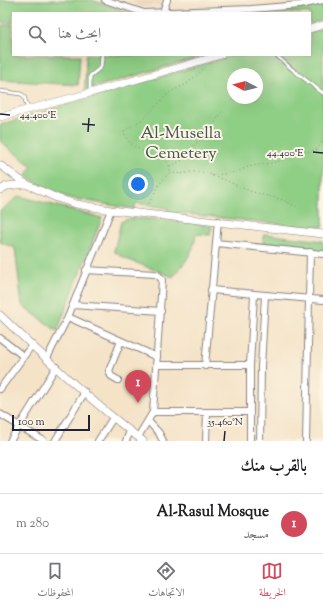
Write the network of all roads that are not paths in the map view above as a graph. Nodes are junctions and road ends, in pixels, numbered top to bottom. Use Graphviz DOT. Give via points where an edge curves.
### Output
graph roads {
  1 [pos="105,0"];
  2 [pos="167,0"];
  3 [pos="323,0"];
  4 [pos="299,3"];
  5 [pos="141,12"];
  6 [pos="163,12"];
  7 [pos="323,25"];
  8 [pos="311,29"];
  9 [pos="102,56"];
  10 [pos="217,56"];
  11 [pos="277,56"];
  12 [pos="0,91"];
  13 [pos="90,93"];
  14 [pos="323,93"];
  15 [pos="28,110"];
  16 [pos="0,117"];
  17 [pos="0,165"];
  18 [pos="26,184"];
  19 [pos="0,190"];
  20 [pos="110,210"];
  21 [pos="218,221"];
  22 [pos="323,234"];
  23 [pos="216,242"];
  24 [pos="310,252"];
  25 [pos="323,254"];
  26 [pos="86,270"];
  27 [pos="211,290"];
  28 [pos="254,294"];
  29 [pos="265,295"];
  30 [pos="308,299"];
  31 [pos="323,300"];
  32 [pos="72,305"];
  33 [pos="160,311"];
  34 [pos="0,315"];
  35 [pos="68,317"];
  36 [pos="0,338"];
  37 [pos="121,341"];
  38 [pos="32,345"];
  39 [pos="23,356"];
  40 [pos="157,357"];
  41 [pos="47,358"];
  42 [pos="156,365"];
  43 [pos="250,365"];
  44 [pos="205,366"];
  45 [pos="56,367"];
  46 [pos="118,380"];
  47 [pos="0,389"];
  48 [pos="85,392"];
  49 [pos="153,412"];
  50 [pos="207,412"];
  51 [pos="250,412"];
  52 [pos="0,414"];
  53 [pos="113,418"];
  54 [pos="148,421"];
  55 [pos="19,426"];
  56 [pos="130,431"];
  57 [pos="141,439"];
  58 [pos="10,441"];
  59 [pos="44,441"];
  60 [pos="55,441"];
  61 [pos="98,441"];
  62 [pos="126,441"];
  63 [pos="163,441"];
  64 [pos="206,441"];
  65 [pos="250,441"];
  66 [pos="260,441"];
  67 [pos="306,441"];
  1 -- 5 [label="street"];
  2 -- 6 [label="street"];
  3 -- 4 [label="street"];
  4 -- 6 [label="street" via="251,9"];
  7 -- 8 [label="street"];
  9 -- 13 [label="lane" via="101,67 90,76"];
  10 -- 13 [label="street"];
  11 -- 14 [label="lane"];
  12 -- 15 [label="lane" via="22,94"];
  13 -- 15 [label="street"];
  15 -- 16 [label="street"];
  17 -- 18 [label="street"];
  18 -- 19 [label="street" via="6,186"];
  18 -- 20 [label="street" via="76,204"];
  20 -- 21 [label="street"];
  20 -- 26 [label="street"];
  21 -- 22 [label="street"];
  21 -- 23 [label="street"];
  23 -- 24 [label="street"];
  23 -- 27 [label="street"];
  24 -- 25 [label="street"];
  24 -- 30 [label="street"];
  26 -- 32 [label="street"];
  26 -- 33 [label="street" via="159,276 162,280"];
  27 -- 28 [label="street"];
  27 -- 44 [label="street"];
  28 -- 29 [label="street"];
  28 -- 43 [label="street"];
  29 -- 30 [label="street"];
  29 -- 66 [label="street" via="260,367"];
  30 -- 31 [label="street"];
  30 -- 67 [label="street"];
  32 -- 33 [label="street"];
  32 -- 35 [label="street"];
  33 -- 40 [label="street"];
  34 -- 38 [label="street"];
  35 -- 37 [label="street"];
  35 -- 41 [label="street"];
  36 -- 39 [label="street"];
  37 -- 40 [label="street"];
  37 -- 46 [label="street" via="110,371 111,376"];
  38 -- 39 [label="street"];
  38 -- 41 [label="street"];
  39 -- 47 [label="street"];
  40 -- 42 [label="street"];
  41 -- 45 [label="street"];
  42 -- 44 [label="street"];
  42 -- 49 [label="street"];
  43 -- 44 [label="street"];
  43 -- 51 [label="street"];
  45 -- 48 [label="street"];
  45 -- 55 [label="street"];
  48 -- 53 [label="street"];
  48 -- 60 [label="street"];
  49 -- 50 [label="street"];
  49 -- 54 [label="street"];
  50 -- 51 [label="street"];
  50 -- 64 [label="street"];
  51 -- 65 [label="street"];
  52 -- 55 [label="street"];
  53 -- 56 [label="street"];
  53 -- 61 [label="street"];
  54 -- 57 [label="street"];
  54 -- 63 [label="street"];
  55 -- 58 [label="street"];
  55 -- 59 [label="street"];
  56 -- 57 [label="street"];
  56 -- 62 [label="street"];
}
